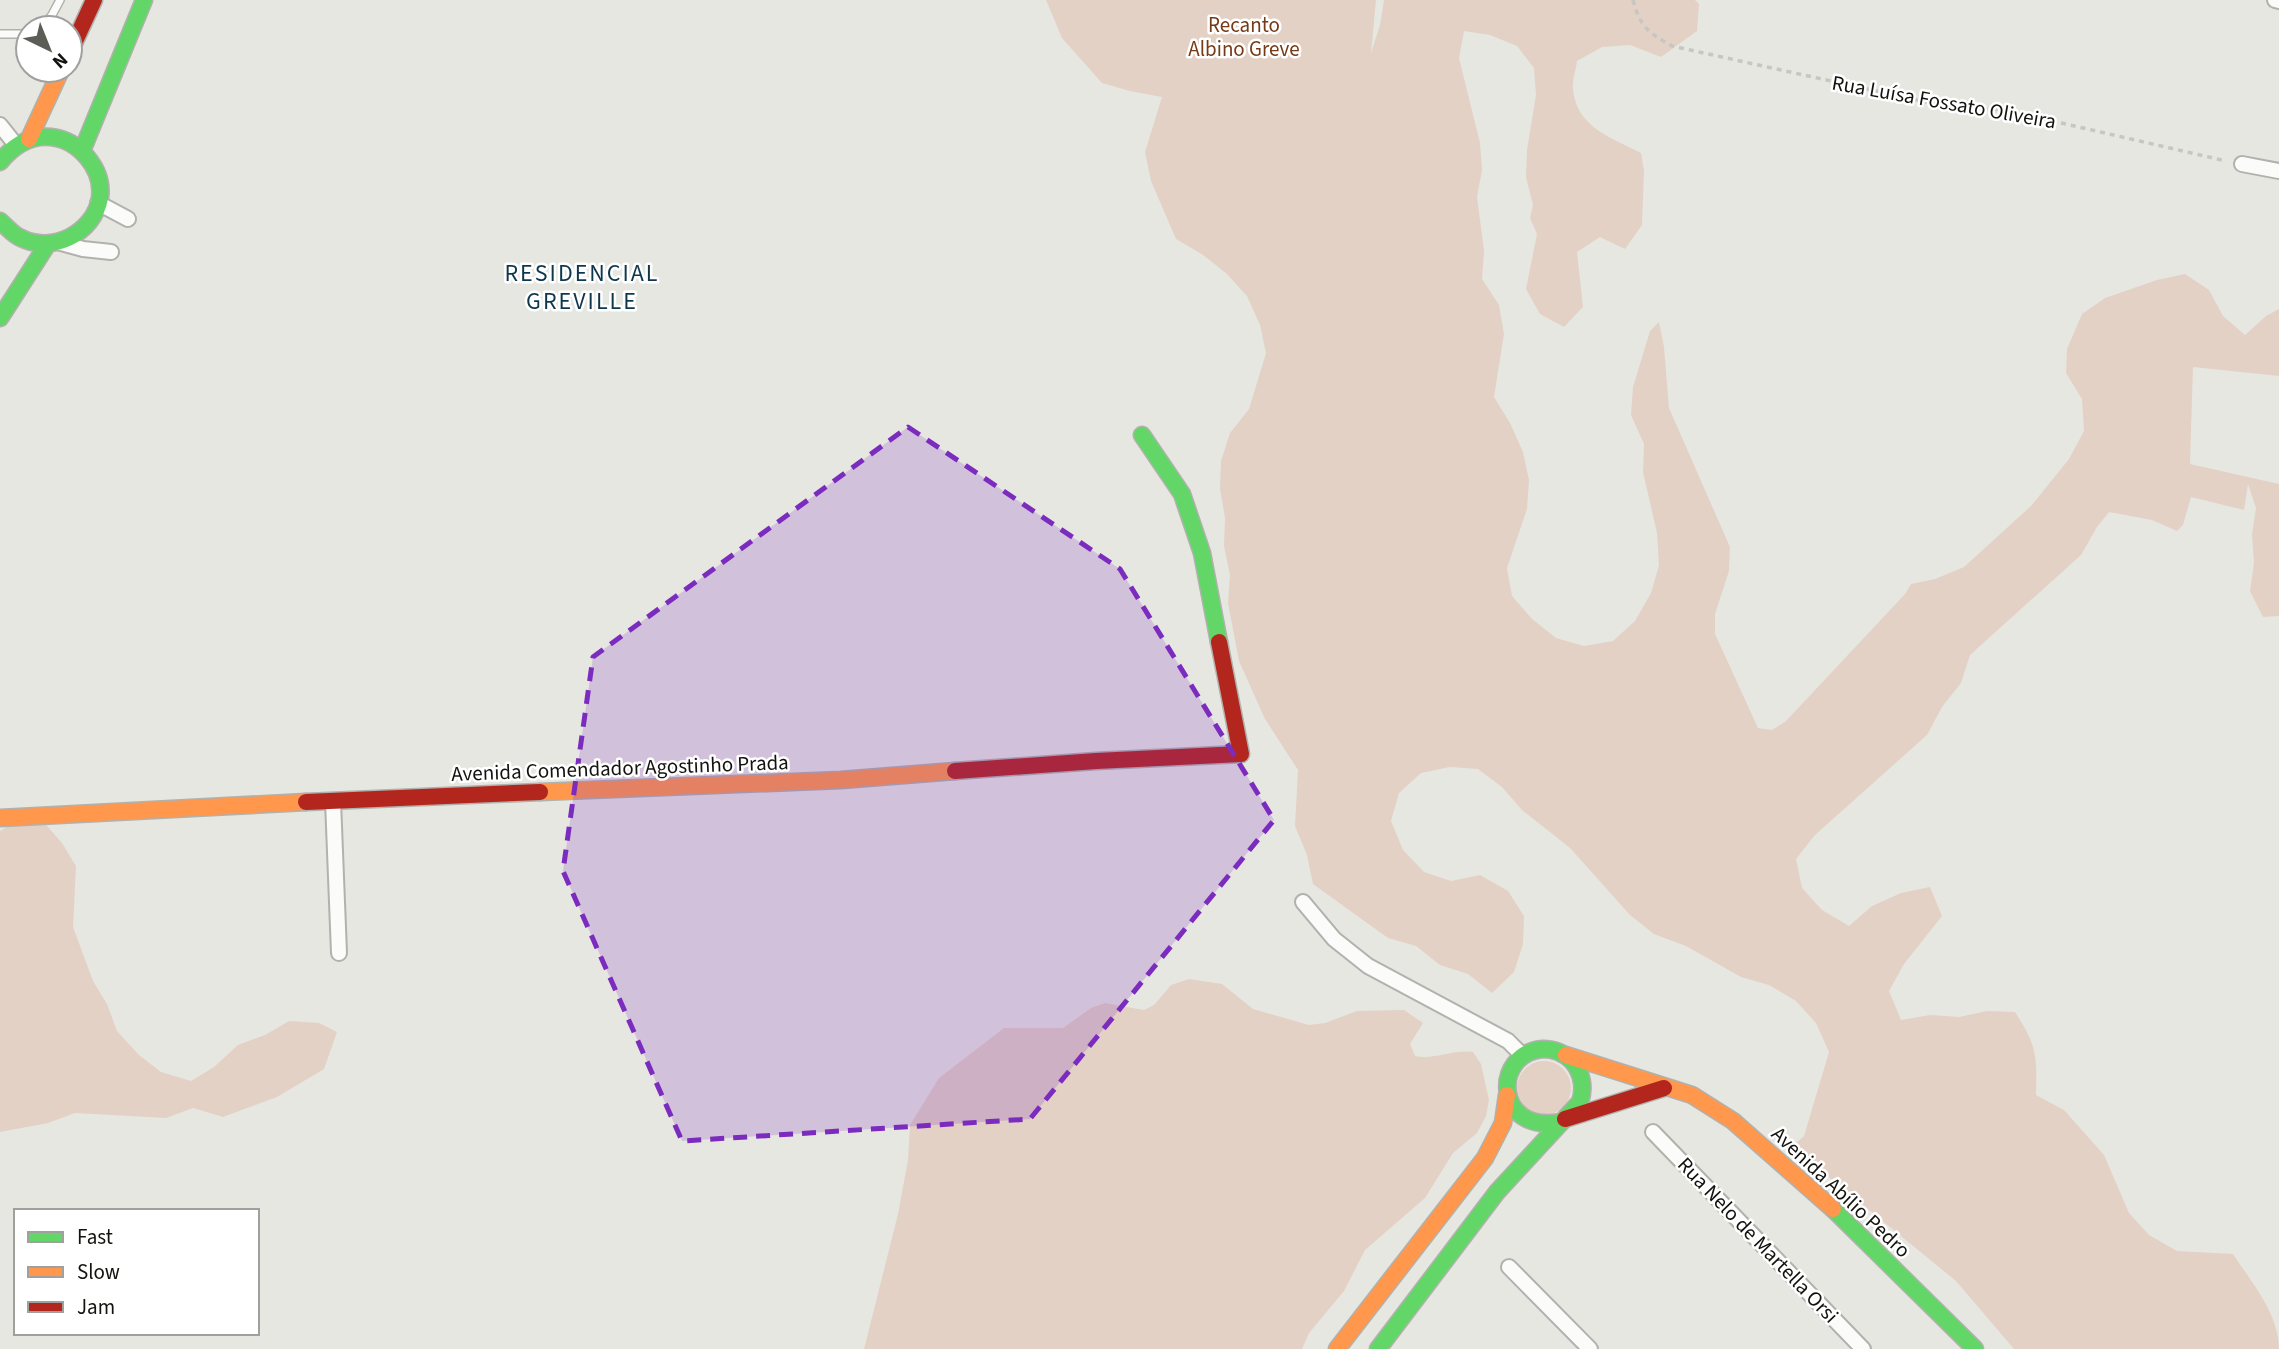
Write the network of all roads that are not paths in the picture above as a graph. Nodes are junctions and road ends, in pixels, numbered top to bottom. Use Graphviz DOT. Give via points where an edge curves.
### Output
graph roads {
  1 [pos="94,0"];
  2 [pos="144,0"];
  3 [pos="84,22"];
  4 [pos="54,84"];
  5 [pos="0,125"];
  6 [pos="23,142"];
  7 [pos="82,151"];
  8 [pos="0,162"];
  9 [pos="2242,164"];
  10 [pos="2279,172"];
  11 [pos="98,203"];
  12 [pos="128,219"];
  13 [pos="0,221"];
  14 [pos="54,244"];
  15 [pos="111,252"];
  16 [pos="0,318"];
  17 [pos="1142,435"];
  18 [pos="333,801"];
  19 [pos="0,818"];
  20 [pos="1303,902"];
  21 [pos="339,953"];
  22 [pos="1566,1055"];
  23 [pos="1523,1056"];
  24 [pos="1664,1088"];
  25 [pos="1507,1095"];
  26 [pos="1562,1121"];
  27 [pos="1653,1132"];
  28 [pos="1509,1267"];
  29 [pos="1337,1349"];
  30 [pos="1378,1349"];
  31 [pos="1590,1349"];
  32 [pos="1863,1349"];
  33 [pos="1975,1349"];
  1 -- 3 [label="street"];
  2 -- 7 [label="street"];
  4 -- 6 [label="street"];
  5 -- 6 [label="street"];
  6 -- 7 [label="street" via="43,136 58,138"];
  6 -- 8 [label="street"];
  7 -- 11 [label="street" via="97,175"];
  9 -- 10 [label="street"];
  11 -- 12 [label="street"];
  11 -- 14 [label="street" via="85,228"];
  13 -- 14 [label="street" via="19,239"];
  14 -- 15 [label="street"];
  14 -- 16 [label="street"];
  17 -- 18 [label="street, Avenida Comendador Agostinho Prada" via="1182,494 1202,553 1241,754 841,780"];
  18 -- 19 [label="street, Avenida Comendador Agostinho Prada"];
  18 -- 21 [label="street"];
  20 -- 23 [label="street" via="1334,939 1368,966 1508,1041"];
  22 -- 23 [label="street" via="1552,1049"];
  22 -- 24 [label="street, Avenida Abílio Pedro"];
  22 -- 26 [label="street" via="1577,1066 1582,1095 1576,1109"];
  23 -- 25 [label="street" via="1512,1066"];
  24 -- 26 [label="street"];
  24 -- 33 [label="street, Avenida Abílio Pedro" via="1692,1095 1733,1121 1850,1224"];
  25 -- 26 [label="street" via="1514,1110 1527,1121 1543,1125"];
  25 -- 29 [label="street" via="1503,1123 1485,1158"];
  26 -- 30 [label="street" via="1510,1179"];
  27 -- 32 [label="street, Rua Nelo de Martella Orsi"];
  28 -- 31 [label="street"];
}
